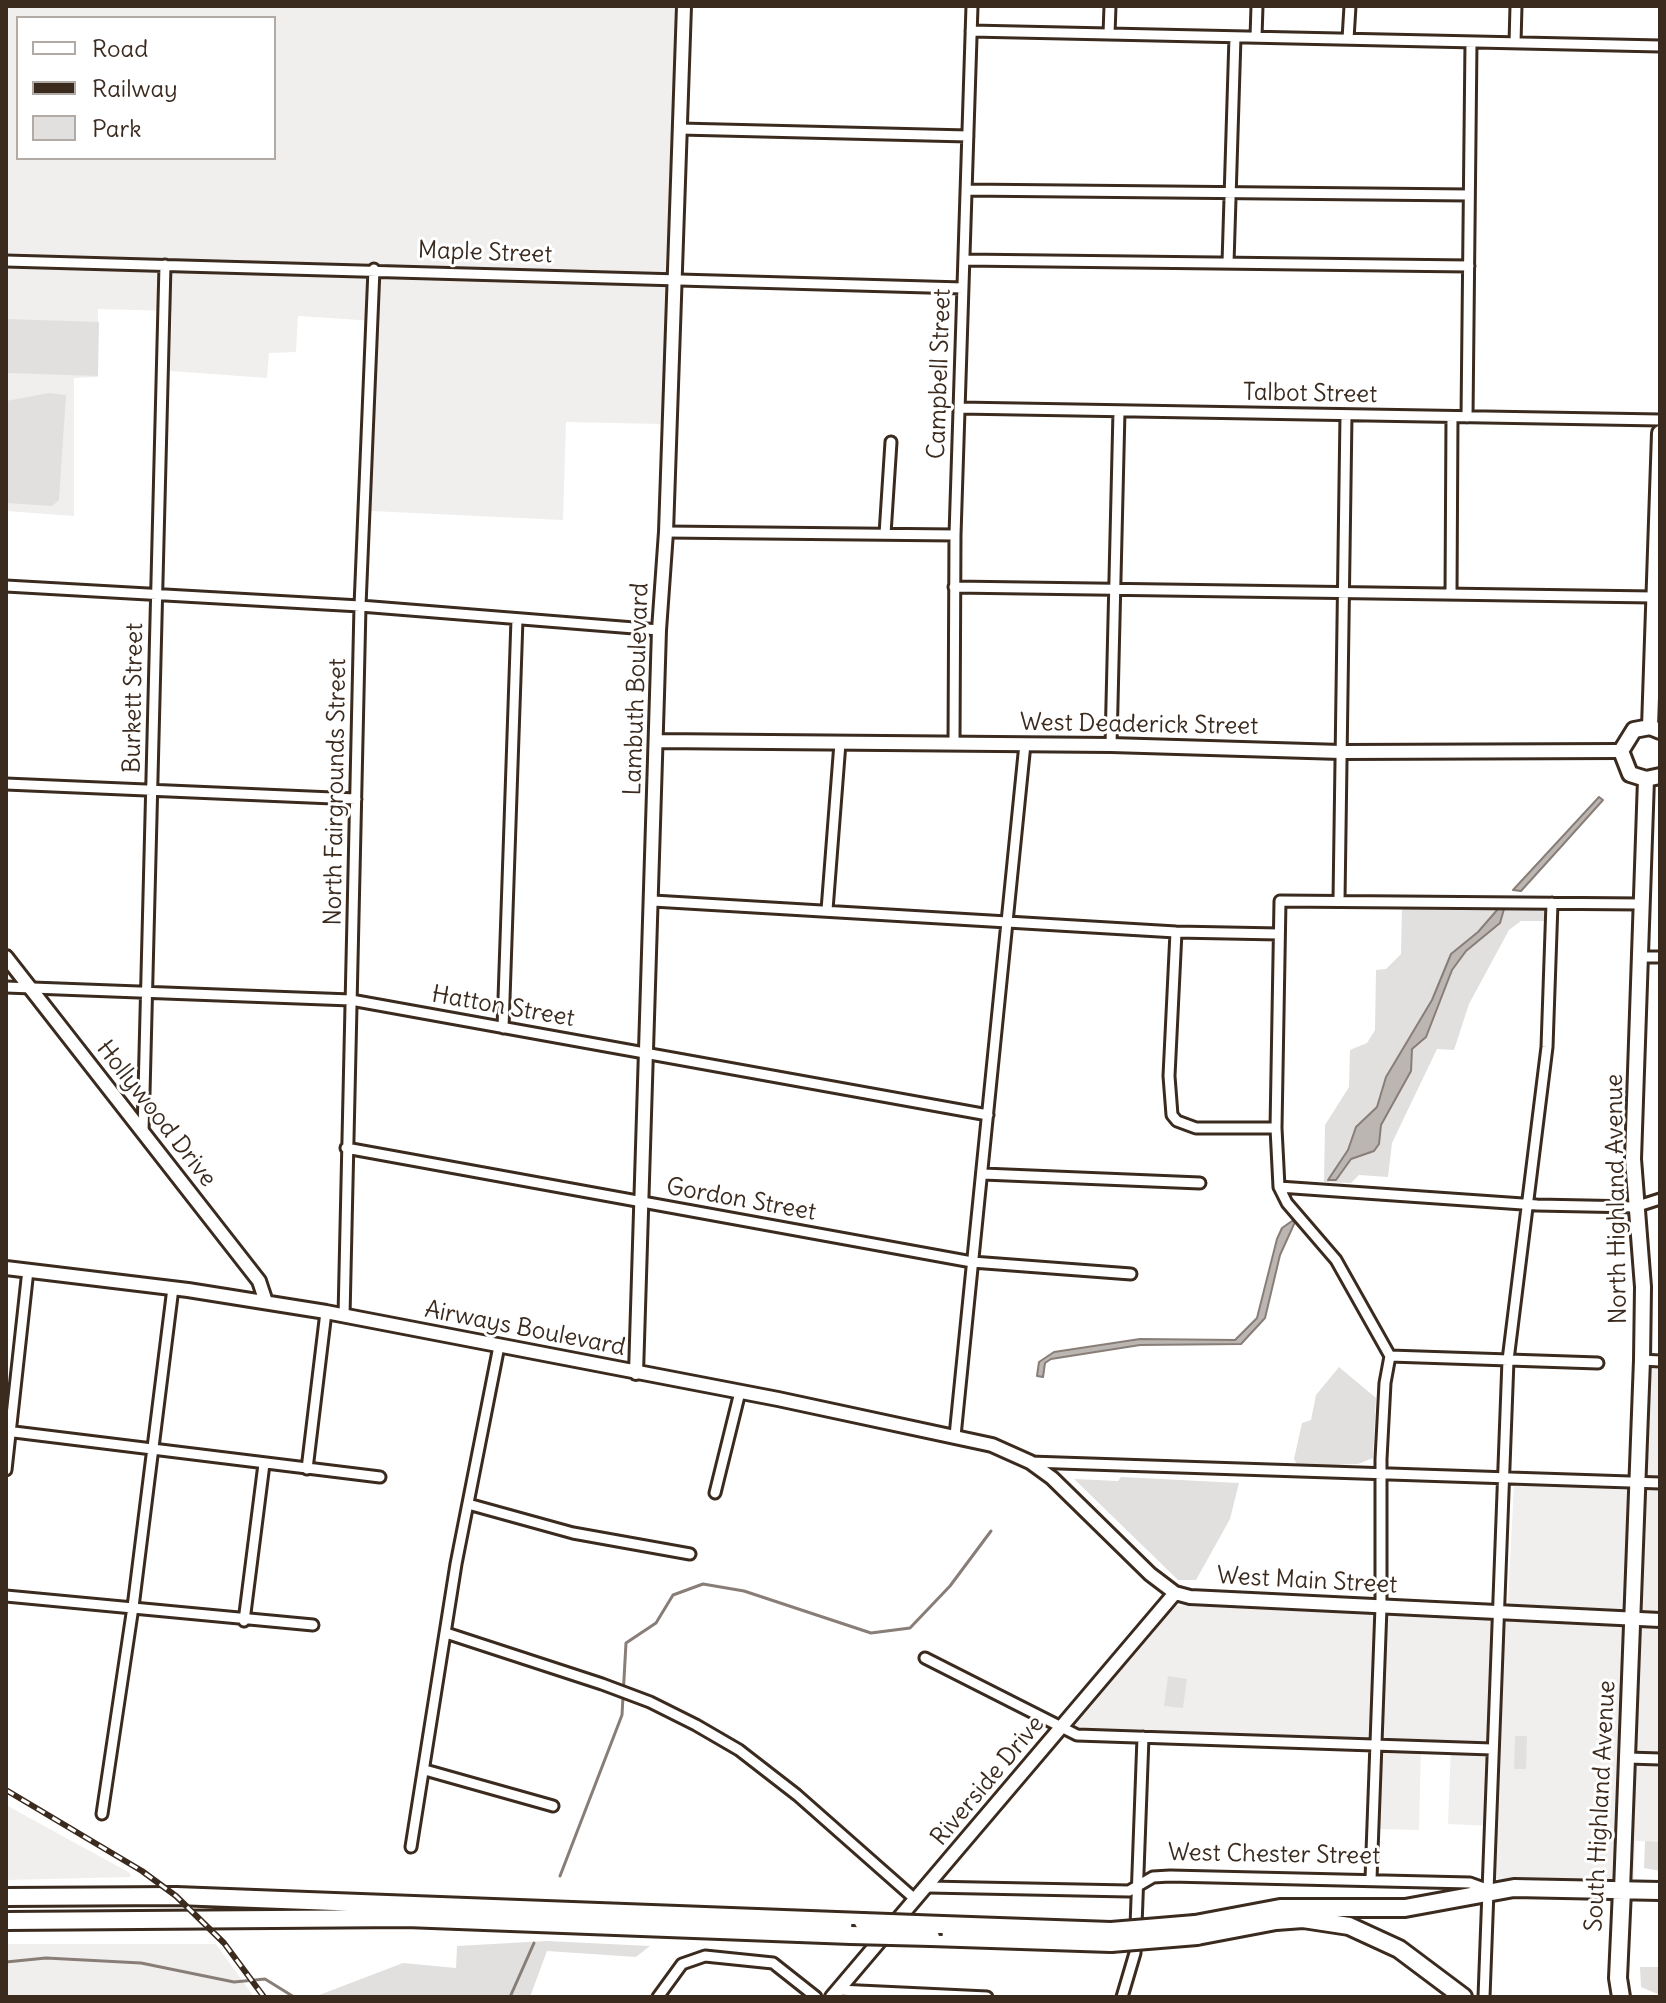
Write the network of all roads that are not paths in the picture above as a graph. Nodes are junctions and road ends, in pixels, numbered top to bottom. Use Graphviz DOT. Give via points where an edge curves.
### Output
graph roads {
  1 [pos="684,6"];
  2 [pos="972,6"];
  3 [pos="1110,6"];
  4 [pos="1257,6"];
  5 [pos="1350,6"];
  6 [pos="1516,6"];
  7 [pos="971,31"];
  8 [pos="1109,34"];
  9 [pos="1235,37"];
  10 [pos="1256,37"];
  11 [pos="1348,39"];
  12 [pos="1471,42"];
  13 [pos="1515,43"];
  14 [pos="1660,46"];
  15 [pos="680,129"];
  16 [pos="968,136"];
  17 [pos="966,190"];
  18 [pos="1230,193"];
  19 [pos="1469,195"];
  20 [pos="964,260"];
  21 [pos="6,261"];
  22 [pos="1228,263"];
  23 [pos="165,265"];
  24 [pos="1469,266"];
  25 [pos="374,269"];
  26 [pos="674,279"];
  27 [pos="963,288"];
  28 [pos="959,408"];
  29 [pos="1119,411"];
  30 [pos="1346,415"];
  31 [pos="1452,417"];
  32 [pos="1467,417"];
  33 [pos="1660,420"];
  34 [pos="1660,433"];
  35 [pos="891,442"];
  36 [pos="666,532"];
  37 [pos="885,534"];
  38 [pos="955,535"];
  39 [pos="6,586"];
  40 [pos="954,587"];
  41 [pos="1115,589"];
  42 [pos="156,592"];
  43 [pos="1344,592"];
  44 [pos="1451,594"];
  45 [pos="1653,597"];
  46 [pos="360,606"];
  47 [pos="517,619"];
  48 [pos="659,630"];
  49 [pos="1655,729"];
  50 [pos="657,741"];
  51 [pos="840,743"];
  52 [pos="954,743"];
  53 [pos="1025,744"];
  54 [pos="1111,745"];
  55 [pos="1621,751"];
  56 [pos="1341,752"];
  57 [pos="1653,778"];
  58 [pos="6,784"];
  59 [pos="152,789"];
  60 [pos="356,799"];
  61 [pos="1339,900"];
  62 [pos="653,901"];
  63 [pos="1552,903"];
  64 [pos="1641,904"];
  65 [pos="827,910"];
  66 [pos="1007,921"];
  67 [pos="1176,932"];
  68 [pos="1279,934"];
  69 [pos="6,957"];
  70 [pos="1639,957"];
  71 [pos="1660,957"];
  72 [pos="6,987"];
  73 [pos="31,988"];
  74 [pos="147,994"];
  75 [pos="351,1000"];
  76 [pos="503,1028"];
  77 [pos="648,1052"];
  78 [pos="988,1115"];
  79 [pos="1276,1128"];
  80 [pos="143,1132"];
  81 [pos="346,1148"];
  82 [pos="983,1174"];
  83 [pos="1200,1183"];
  84 [pos="1279,1187"];
  85 [pos="1660,1199"];
  86 [pos="643,1202"];
  87 [pos="1527,1204"];
  88 [pos="1635,1207"];
  89 [pos="972,1262"];
  90 [pos="6,1268"];
  91 [pos="28,1270"];
  92 [pos="1131,1274"];
  93 [pos="173,1288"];
  94 [pos="266,1302"];
  95 [pos="326,1312"];
  96 [pos="344,1316"];
  97 [pos="499,1346"];
  98 [pos="1390,1356"];
  99 [pos="1508,1360"];
  100 [pos="1642,1360"];
  101 [pos="1660,1361"];
  102 [pos="1598,1363"];
  103 [pos="636,1373"];
  104 [pos="740,1392"];
  105 [pos="8,1431"];
  106 [pos="955,1436"];
  107 [pos="153,1450"];
  108 [pos="1030,1462"];
  109 [pos="264,1464"];
  110 [pos="307,1469"];
  111 [pos="6,1470"];
  112 [pos="1381,1473"];
  113 [pos="380,1477"];
  114 [pos="1505,1477"];
  115 [pos="1638,1482"];
  116 [pos="1660,1483"];
  117 [pos="715,1493"];
  118 [pos="468,1504"];
  119 [pos="690,1554"];
  120 [pos="1175,1593"];
  121 [pos="6,1596"];
  122 [pos="133,1607"];
  123 [pos="1381,1607"];
  124 [pos="1499,1611"];
  125 [pos="1633,1618"];
  126 [pos="1660,1620"];
  127 [pos="244,1621"];
  128 [pos="313,1625"];
  129 [pos="446,1633"];
  130 [pos="925,1658"];
  131 [pos="1060,1728"];
  132 [pos="1143,1737"];
  133 [pos="1376,1744"];
  134 [pos="1492,1749"];
  135 [pos="1628,1758"];
  136 [pos="1660,1759"];
  137 [pos="425,1770"];
  138 [pos="553,1806"];
  139 [pos="102,1814"];
  140 [pos="411,1847"];
  141 [pos="1371,1879"];
  142 [pos="1140,1883"];
  143 [pos="928,1887"];
  144 [pos="1489,1890"];
  145 [pos="1622,1890"];
  146 [pos="1660,1891"];
  147 [pos="6,1897"];
  148 [pos="916,1900"];
  149 [pos="6,1921"];
  150 [pos="857,1929"];
  151 [pos="1196,1930"];
  152 [pos="835,1994"];
  153 [pos="658,1997"];
  154 [pos="816,1997"];
  155 [pos="987,1997"];
  156 [pos="1122,1997"];
  157 [pos="1463,1997"];
  158 [pos="1484,1997"];
  159 [pos="1621,1997"];
  1 -- 15 [label="street, Lambuth Boulevard"];
  2 -- 7 [label="street, Campbell Street"];
  3 -- 8 [label="street"];
  4 -- 10 [label="street"];
  5 -- 11 [label="street"];
  6 -- 13 [label="street"];
  7 -- 8 [label="street"];
  7 -- 16 [label="street, Campbell Street"];
  8 -- 9 [label="street"];
  9 -- 10 [label="street"];
  9 -- 18 [label="street"];
  10 -- 11 [label="street"];
  11 -- 12 [label="street"];
  12 -- 13 [label="street"];
  12 -- 19 [label="street"];
  13 -- 14 [label="street"];
  15 -- 16 [label="street"];
  15 -- 26 [label="street, Lambuth Boulevard"];
  16 -- 17 [label="street, Campbell Street"];
  17 -- 18 [label="street"];
  17 -- 20 [label="street, Campbell Street"];
  18 -- 19 [label="street"];
  18 -- 22 [label="street"];
  19 -- 24 [label="street"];
  20 -- 22 [label="street"];
  20 -- 27 [label="street, Campbell Street"];
  21 -- 23 [label="street, Maple Street"];
  22 -- 24 [label="street"];
  23 -- 25 [label="street, Maple Street"];
  23 -- 42 [label="street, Burkett Street"];
  24 -- 32 [label="street"];
  25 -- 26 [label="street, Maple Street"];
  25 -- 46 [label="street, North Fairgrounds Street"];
  26 -- 27 [label="street, Maple Street"];
  26 -- 36 [label="street, Lambuth Boulevard"];
  27 -- 28 [label="street, Campbell Street"];
  28 -- 29 [label="street, Talbot Street"];
  28 -- 38 [label="street, Campbell Street"];
  29 -- 30 [label="street, Talbot Street"];
  29 -- 41 [label="street"];
  30 -- 31 [label="street, Talbot Street"];
  30 -- 43 [label="street"];
  31 -- 32 [label="street, Talbot Street"];
  31 -- 44 [label="street"];
  32 -- 33 [label="street, Talbot Street"];
  34 -- 45 [label="main road"];
  35 -- 37 [label="street"];
  36 -- 37 [label="street"];
  36 -- 48 [label="street, Lambuth Boulevard"];
  37 -- 38 [label="street"];
  38 -- 40 [label="street, Campbell Street"];
  39 -- 42 [label="street"];
  40 -- 41 [label="street"];
  40 -- 52 [label="street, Campbell Street"];
  41 -- 43 [label="street"];
  41 -- 54 [label="street"];
  42 -- 46 [label="street"];
  42 -- 59 [label="street, Burkett Street"];
  43 -- 44 [label="street"];
  43 -- 56 [label="street"];
  44 -- 45 [label="street"];
  45 -- 49 [label="main road"];
  46 -- 47 [label="street"];
  46 -- 60 [label="street, North Fairgrounds Street"];
  47 -- 48 [label="street"];
  47 -- 76 [label="street"];
  48 -- 50 [label="street, Lambuth Boulevard"];
  49 -- 55 [label="main road" via="1627,736"];
  50 -- 51 [label="street, West Deaderick Street"];
  50 -- 62 [label="street, Lambuth Boulevard"];
  51 -- 52 [label="street, West Deaderick Street"];
  51 -- 65 [label="street"];
  52 -- 53 [label="street, West Deaderick Street"];
  53 -- 54 [label="street, West Deaderick Street"];
  53 -- 66 [label="street"];
  54 -- 56 [label="street, West Deaderick Street"];
  55 -- 56 [label="street, West Deaderick Street"];
  55 -- 57 [label="main road" via="1630,774"];
  56 -- 61 [label="street"];
  57 -- 64 [label="main road, North Highland Avenue"];
  58 -- 59 [label="street"];
  59 -- 60 [label="street"];
  59 -- 74 [label="street, Burkett Street"];
  60 -- 75 [label="street, North Fairgrounds Street"];
  61 -- 63 [label="street"];
  61 -- 68 [label="street" via="1280,901"];
  62 -- 65 [label="street"];
  62 -- 77 [label="street, Lambuth Boulevard"];
  63 -- 64 [label="street"];
  63 -- 87 [label="street" via="1547,1047"];
  64 -- 70 [label="main road, North Highland Avenue"];
  65 -- 66 [label="street"];
  66 -- 67 [label="street"];
  66 -- 78 [label="street"];
  67 -- 68 [label="street"];
  67 -- 79 [label="street" via="1172,1115 1196,1128"];
  68 -- 79 [label="street"];
  69 -- 73 [label="street, Hollywood Drive"];
  70 -- 71 [label="street"];
  70 -- 88 [label="main road, North Highland Avenue"];
  72 -- 73 [label="street, Hatton Street"];
  73 -- 74 [label="street, Hatton Street"];
  73 -- 80 [label="street, Hollywood Drive"];
  74 -- 75 [label="street, Hatton Street"];
  74 -- 80 [label="street, Burkett Street"];
  75 -- 76 [label="street, Hatton Street"];
  75 -- 81 [label="street, North Fairgrounds Street"];
  76 -- 77 [label="street, Hatton Street"];
  77 -- 78 [label="street, Hatton Street"];
  77 -- 86 [label="street, Lambuth Boulevard"];
  78 -- 82 [label="street"];
  79 -- 84 [label="street"];
  80 -- 94 [label="street, Hollywood Drive" via="259,1281"];
  81 -- 86 [label="street, Gordon Street"];
  81 -- 96 [label="street, North Fairgrounds Street"];
  82 -- 83 [label="street"];
  82 -- 89 [label="street"];
  84 -- 87 [label="street"];
  84 -- 98 [label="street" via="1336,1260"];
  85 -- 88 [label="street"];
  86 -- 89 [label="street, Gordon Street"];
  86 -- 103 [label="street, Lambuth Boulevard"];
  87 -- 88 [label="street"];
  87 -- 99 [label="street"];
  88 -- 100 [label="main road, North Highland Avenue" via="1643,1287"];
  89 -- 92 [label="street, Gordon Street"];
  89 -- 106 [label="street"];
  90 -- 91 [label="street, Airways Boulevard"];
  91 -- 93 [label="street, Airways Boulevard"];
  91 -- 105 [label="street"];
  93 -- 94 [label="street, Airways Boulevard"];
  93 -- 107 [label="street"];
  94 -- 95 [label="street, Airways Boulevard"];
  95 -- 96 [label="street, Airways Boulevard"];
  95 -- 110 [label="street"];
  96 -- 97 [label="street, Airways Boulevard"];
  97 -- 103 [label="street, Airways Boulevard"];
  97 -- 118 [label="street"];
  98 -- 99 [label="street"];
  98 -- 112 [label="street"];
  99 -- 102 [label="street"];
  99 -- 114 [label="street"];
  100 -- 101 [label="street"];
  100 -- 115 [label="main road, North Highland Avenue"];
  103 -- 104 [label="street, Airways Boulevard"];
  104 -- 106 [label="street, Airways Boulevard"];
  104 -- 117 [label="street"];
  105 -- 107 [label="street"];
  105 -- 111 [label="street"];
  106 -- 108 [label="street, Airways Boulevard"];
  107 -- 109 [label="street"];
  107 -- 122 [label="street"];
  108 -- 112 [label="street"];
  108 -- 120 [label="street, West Main Street"];
  109 -- 110 [label="street"];
  109 -- 127 [label="street"];
  110 -- 113 [label="street"];
  112 -- 114 [label="street"];
  112 -- 123 [label="street"];
  114 -- 115 [label="street"];
  114 -- 124 [label="street"];
  115 -- 116 [label="street"];
  115 -- 125 [label="main road, North Highland Avenue"];
  118 -- 119 [label="street" via="573,1533"];
  118 -- 129 [label="street"];
  120 -- 123 [label="street, West Main Street" via="1222,1601"];
  120 -- 131 [label="street, Riverside Drive"];
  121 -- 122 [label="street"];
  122 -- 127 [label="street"];
  122 -- 139 [label="street"];
  123 -- 124 [label="street, West Main Street"];
  123 -- 133 [label="street"];
  124 -- 125 [label="street, West Main Street"];
  124 -- 134 [label="street"];
  125 -- 126 [label="street, West Main Street"];
  125 -- 135 [label="main road, South Highland Avenue"];
  127 -- 128 [label="street"];
  129 -- 137 [label="street"];
  129 -- 148 [label="street" via="617,1689 739,1750"];
  130 -- 131 [label="street"];
  131 -- 132 [label="street" via="1077,1735"];
  131 -- 143 [label="street, Riverside Drive"];
  132 -- 133 [label="street"];
  132 -- 142 [label="street"];
  133 -- 134 [label="street"];
  133 -- 141 [label="street"];
  134 -- 144 [label="street"];
  135 -- 136 [label="street"];
  135 -- 145 [label="main road, South Highland Avenue"];
  137 -- 138 [label="street"];
  137 -- 140 [label="street"];
  141 -- 142 [label="street, West Chester Street" via="1170,1876"];
  141 -- 144 [label="street, West Chester Street" via="1470,1883"];
  142 -- 143 [label="street, West Chester Street" via="1129,1891"];
  142 -- 156 [label="street" via="1135,1953"];
  143 -- 148 [label="street, Riverside Drive"];
  144 -- 145 [label="highway, West Chester Street"];
  144 -- 151 [label="highway" via="1405,1908 1280,1908"];
  144 -- 158 [label="street"];
  145 -- 146 [label="highway, West Chester Street"];
  145 -- 159 [label="highway, South Highland Avenue"];
  147 -- 150 [label="highway" via="176,1896"];
  148 -- 152 [label="street, Riverside Drive"];
  149 -- 150 [label="highway" via="406,1918"];
  150 -- 151 [label="highway, bridge" via="1111,1937"];
  151 -- 157 [label="highway" via="1303,1919 1349,1926 1399,1949"];
  152 -- 155 [label="street"];
  153 -- 154 [label="street" via="682,1964 705,1956 773,1963"];
}
